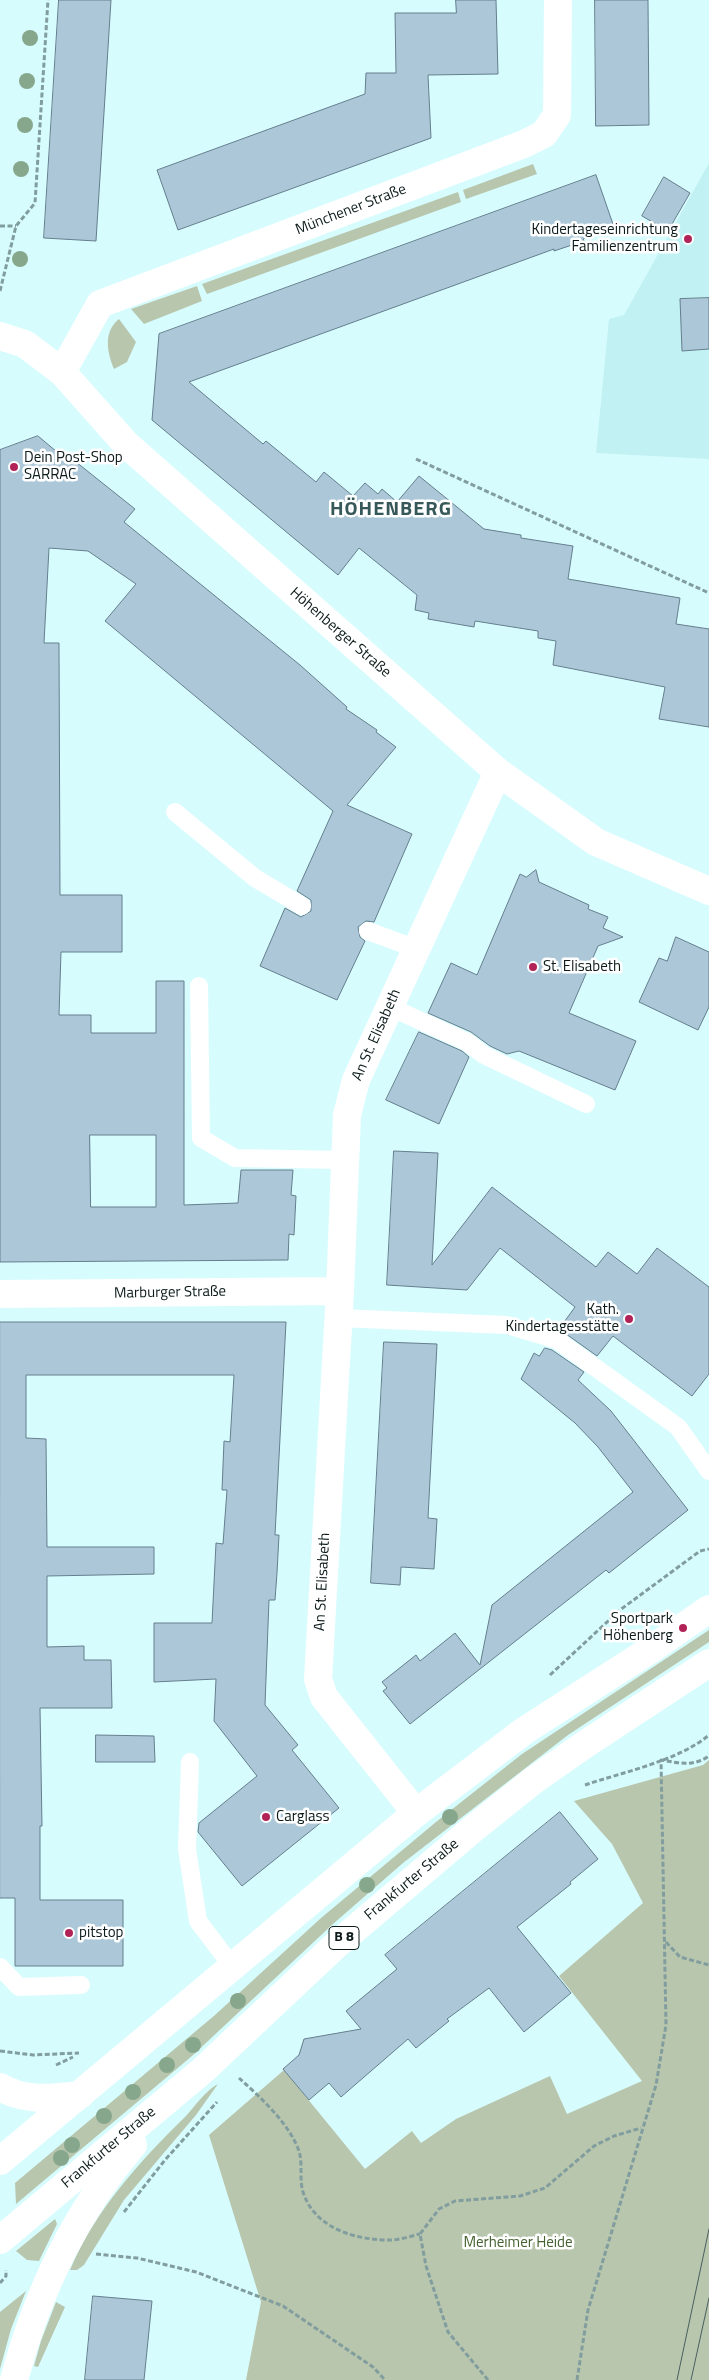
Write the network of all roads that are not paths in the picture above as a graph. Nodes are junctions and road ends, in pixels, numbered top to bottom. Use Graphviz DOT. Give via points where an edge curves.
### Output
graph roads {
  1 [pos="558,0"];
  2 [pos="0,336"];
  3 [pos="62,372"];
  4 [pos="498,772"];
  5 [pos="175,812"];
  6 [pos="709,891"];
  7 [pos="302,906"];
  8 [pos="368,931"];
  9 [pos="416,949"];
  10 [pos="199,986"];
  11 [pos="390,1007"];
  12 [pos="586,1104"];
  13 [pos="345,1160"];
  14 [pos="340,1291"];
  15 [pos="0,1294"];
  16 [pos="339,1318"];
  17 [pos="709,1471"];
  18 [pos="709,1609"];
  19 [pos="709,1663"];
  20 [pos="190,1762"];
  21 [pos="416,1814"];
  22 [pos="0,1966"];
  23 [pos="232,1966"];
  24 [pos="81,1985"];
  25 [pos="202,2070"];
  26 [pos="0,2088"];
  27 [pos="80,2095"];
  28 [pos="0,2161"];
  29 [pos="0,2240"];
  30 [pos="14,2380"];
  1 -- 3 [label="street, Münchener Straße" via="557,115 544,134 100,304"];
  2 -- 3 [label="street, Höhenberger Straße" via="25,344"];
  3 -- 4 [label="street, Höhenberger Straße" via="126,444"];
  4 -- 6 [label="street, Höhenberger Straße" via="596,842"];
  4 -- 9 [label="street, An St. Elisabeth"];
  5 -- 7 [label="lane" via="255,878"];
  8 -- 9 [label="lane"];
  9 -- 11 [label="street, An St. Elisabeth"];
  10 -- 13 [label="lane" via="201,1138 236,1158"];
  11 -- 12 [label="lane" via="468,1042 484,1055"];
  11 -- 13 [label="street, An St. Elisabeth" via="356,1080 347,1115"];
  13 -- 14 [label="street, An St. Elisabeth"];
  14 -- 15 [label="street, Marburger Straße"];
  14 -- 16 [label="street, An St. Elisabeth"];
  16 -- 17 [label="lane" via="507,1325 558,1340 678,1427"];
  16 -- 21 [label="street, An St. Elisabeth" via="318,1678 324,1697"];
  18 -- 21 [label="street" via="524,1731"];
  19 -- 25 [label="street, Frankfurter Straße / B 8" via="534,1780 481,1822 336,1945"];
  20 -- 23 [label="lane" via="186,1849 198,1921"];
  21 -- 23 [label="street"];
  22 -- 24 [label="lane" via="19,1987"];
  23 -- 27 [label="street"];
  25 -- 29 [label="street, Frankfurter Straße / B 8"];
  25 -- 30 [label="street" via="115,2166 85,2209 59,2254 36,2307"];
  26 -- 27 [label="street" via="27,2098"];
  27 -- 28 [label="street"];
}
